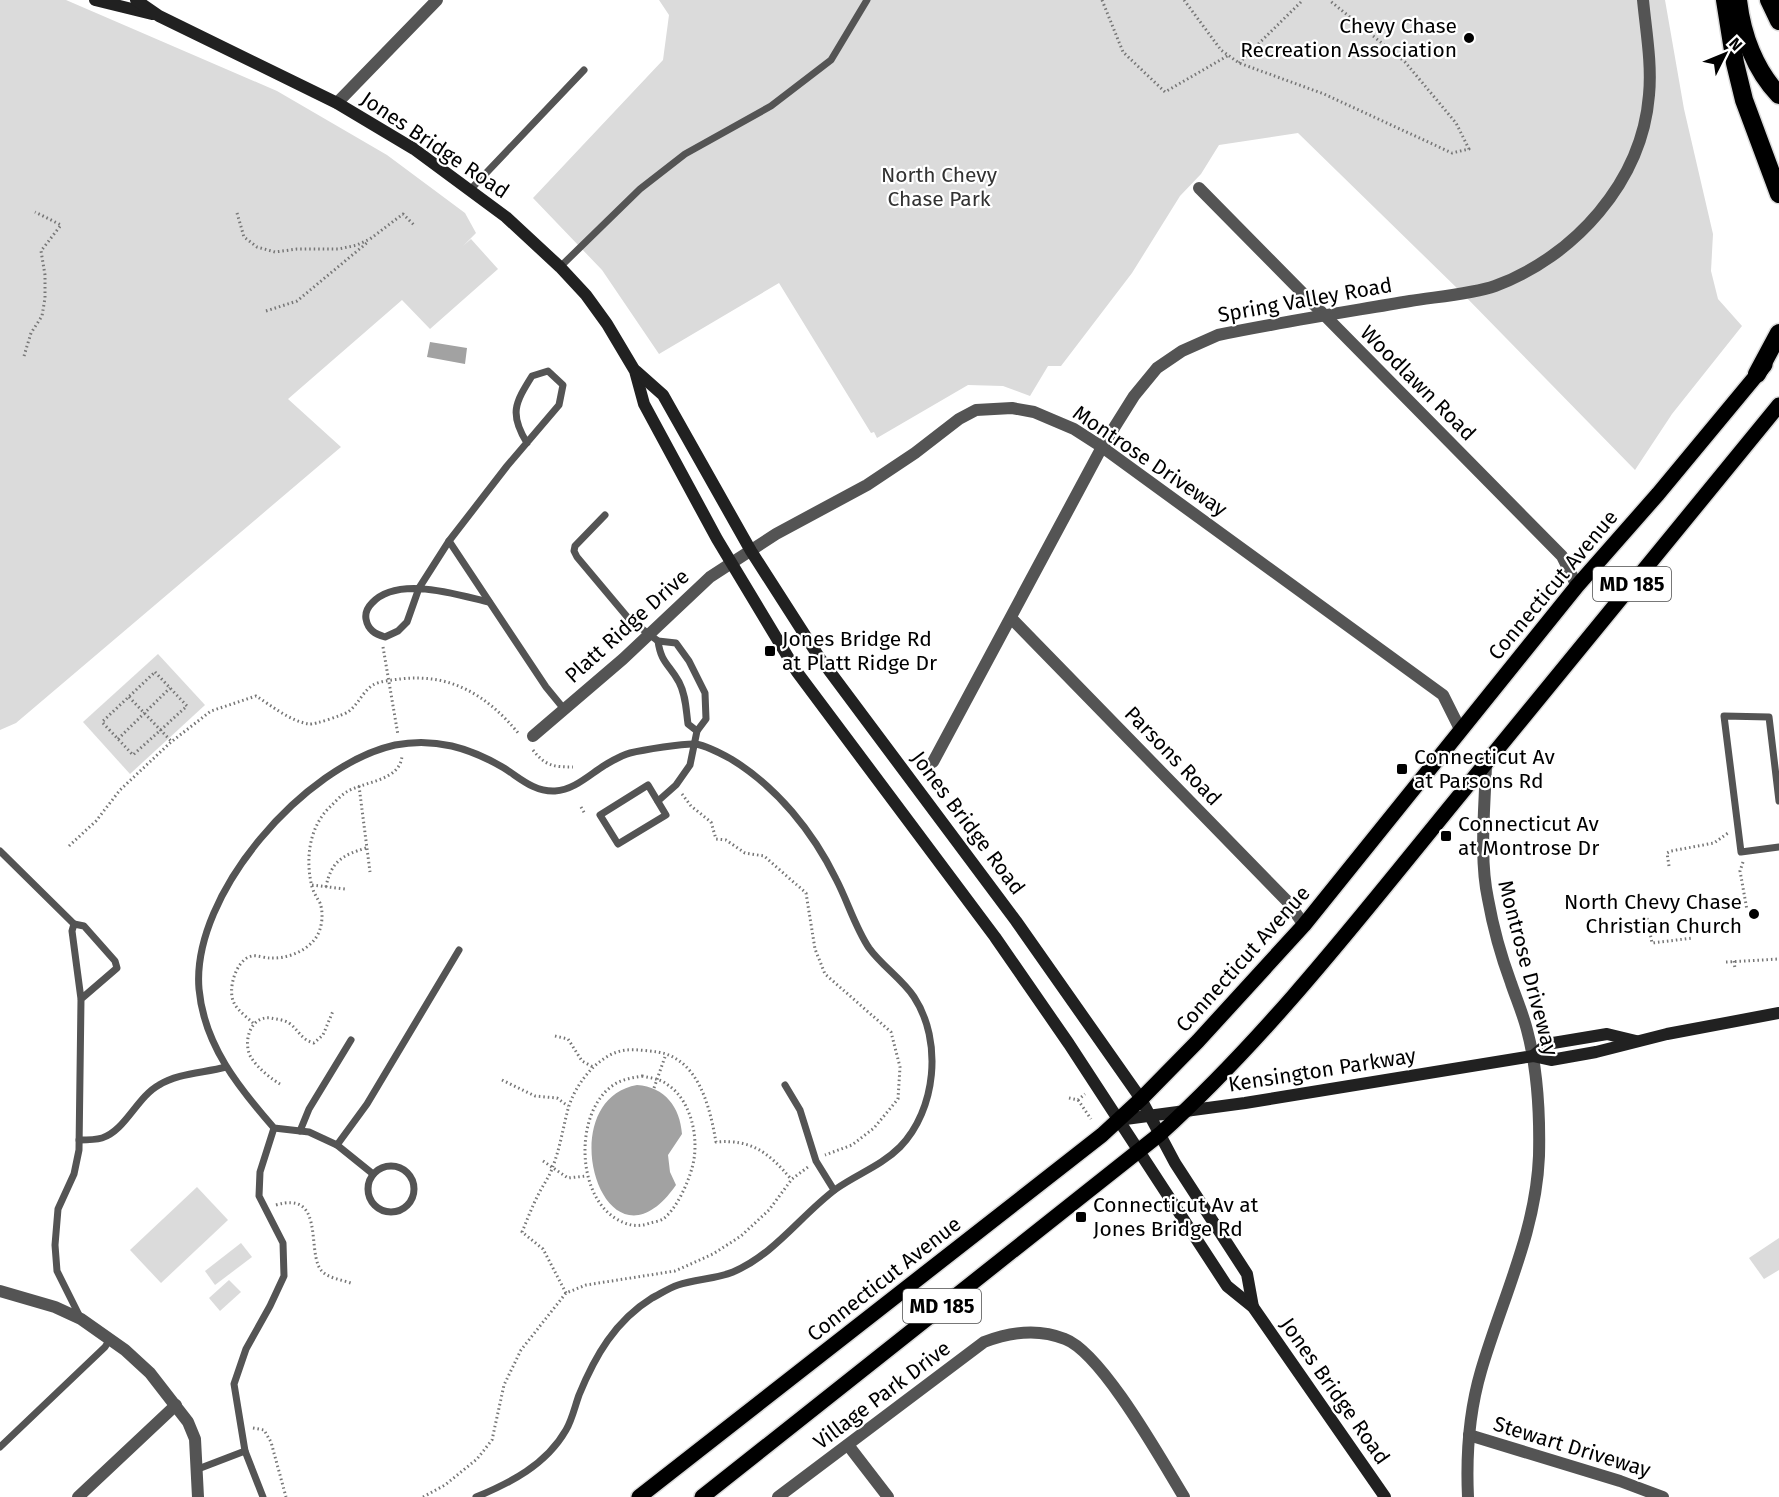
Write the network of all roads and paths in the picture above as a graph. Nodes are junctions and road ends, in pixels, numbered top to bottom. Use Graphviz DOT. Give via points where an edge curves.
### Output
graph roads {
  1 [pos="94,0"];
  2 [pos="136,0"];
  3 [pos="437,0"];
  4 [pos="867,0"];
  5 [pos="1102,0"];
  6 [pos="1184,0"];
  7 [pos="1303,0"];
  8 [pos="1329,0"];
  9 [pos="1643,0"];
  10 [pos="1725,0"];
  11 [pos="1738,0"];
  12 [pos="1769,0"];
  13 [pos="159,16"];
  14 [pos="1779,21"];
  15 [pos="1229,55"];
  16 [pos="1239,63"];
  17 [pos="584,70"];
  18 [pos="1779,95"];
  19 [pos="337,103"];
  20 [pos="1198,188"];
  21 [pos="470,190"];
  22 [pos="1779,194"];
  23 [pos="35,212"];
  24 [pos="237,213"];
  25 [pos="414,226"];
  26 [pos="376,235"];
  27 [pos="560,267"];
  28 [pos="266,310"];
  29 [pos="1323,315"];
  30 [pos="1779,333"];
  31 [pos="1779,348"];
  32 [pos="24,357"];
  33 [pos="635,371"];
  34 [pos="1757,374"];
  35 [pos="1779,405"];
  36 [pos="527,443"];
  37 [pos="1102,447"];
  38 [pos="605,515"];
  39 [pos="449,541"];
  40 [pos="751,551"];
  41 [pos="731,565"];
  42 [pos="1577,586"];
  43 [pos="419,588"];
  44 [pos="489,602"];
  45 [pos="1011,618"];
  46 [pos="385,637"];
  47 [pos="654,637"];
  48 [pos="389,681"];
  49 [pos="170,688"];
  50 [pos="129,697"];
  51 [pos="564,709"];
  52 [pos="144,713"];
  53 [pos="1460,729"];
  54 [pos="160,730"];
  55 [pos="697,731"];
  56 [pos="399,737"];
  57 [pos="118,739"];
  58 [pos="528,740"];
  59 [pos="171,742"];
  60 [pos="695,744"];
  61 [pos="402,755"];
  62 [pos="933,762"];
  63 [pos="1486,763"];
  64 [pos="573,767"];
  65 [pos="676,785"];
  66 [pos="359,786"];
  67 [pos="658,801"];
  68 [pos="1779,801"];
  69 [pos="581,807"];
  70 [pos="585,814"];
  71 [pos="1738,826"];
  72 [pos="69,846"];
  73 [pos="1779,847"];
  74 [pos="366,848"];
  75 [pos="0,851"];
  76 [pos="1747,851"];
  77 [pos="1669,866"];
  78 [pos="369,872"];
  79 [pos="312,885"];
  80 [pos="326,887"];
  81 [pos="345,889"];
  82 [pos="1747,910"];
  83 [pos="1647,918"];
  84 [pos="74,924"];
  85 [pos="1304,925"];
  86 [pos="1693,938"];
  87 [pos="459,950"];
  88 [pos="1779,959"];
  89 [pos="1734,961"];
  90 [pos="1726,962"];
  91 [pos="1735,969"];
  92 [pos="81,999"];
  93 [pos="333,1011"];
  94 [pos="1779,1013"];
  95 [pos="253,1023"];
  96 [pos="555,1036"];
  97 [pos="351,1040"];
  98 [pos="666,1054"];
  99 [pos="1533,1056"];
  100 [pos="226,1067"];
  101 [pos="593,1067"];
  102 [pos="656,1079"];
  103 [pos="502,1080"];
  104 [pos="280,1084"];
  105 [pos="785,1085"];
  106 [pos="654,1088"];
  107 [pos="1085,1094"];
  108 [pos="1069,1098"];
  109 [pos="1141,1099"];
  110 [pos="1078,1100"];
  111 [pos="568,1106"];
  112 [pos="1186,1110"];
  113 [pos="1150,1114"];
  114 [pos="1091,1119"];
  115 [pos="1118,1120"];
  116 [pos="274,1128"];
  117 [pos="300,1131"];
  118 [pos="1160,1134"];
  119 [pos="79,1140"];
  120 [pos="337,1145"];
  121 [pos="1138,1150"];
  122 [pos="543,1161"];
  123 [pos="816,1161"];
  124 [pos="553,1168"];
  125 [pos="373,1174"];
  126 [pos="587,1176"];
  127 [pos="792,1179"];
  128 [pos="834,1190"];
  129 [pos="274,1206"];
  130 [pos="353,1284"];
  131 [pos="0,1291"];
  132 [pos="566,1293"];
  133 [pos="1252,1307"];
  134 [pos="81,1319"];
  135 [pos="110,1339"];
  136 [pos="176,1405"];
  137 [pos="241,1426"];
  138 [pos="1468,1436"];
  139 [pos="848,1445"];
  140 [pos="0,1447"];
  141 [pos="245,1451"];
  142 [pos="198,1469"];
  143 [pos="78,1497"];
  144 [pos="198,1497"];
  145 [pos="263,1497"];
  146 [pos="286,1497"];
  147 [pos="423,1497"];
  148 [pos="476,1497"];
  149 [pos="639,1497"];
  150 [pos="702,1497"];
  151 [pos="778,1497"];
  152 [pos="888,1497"];
  153 [pos="1184,1497"];
  154 [pos="1384,1497"];
  155 [pos="1468,1497"];
  156 [pos="1663,1497"];
  1 -- 13 [label="main road, Jones Bridge Road"];
  2 -- 13 [label="main road, Jones Bridge Road"];
  3 -- 19 [label="street"];
  4 -- 27 [label="lane" via="831,60 771,106 676,161 640,189"];
  5 -- 15 [label="path" via="1123,52 1165,92"];
  6 -- 15 [label="path" via="1221,50"];
  7 -- 16 [label="path"];
  8 -- 16 [label="path" via="1405,62 1456,123 1469,149 1452,153 1324,94"];
  9 -- 29 [label="street, Spring Valley Road" via="1649,95 1643,129 1613,194 1578,235 1537,267 1492,287"];
  10 -- 22 [label="highway" via="1744,100"];
  11 -- 18 [label="highway" via="1750,49 1765,80"];
  12 -- 14 [label="highway"];
  13 -- 19 [label="main road, Jones Bridge Road"];
  15 -- 16 [label="path"];
  17 -- 21 [label="lane"];
  19 -- 21 [label="main road, Jones Bridge Road" via="414,149"];
  20 -- 29 [label="street, Woodlawn Road"];
  21 -- 27 [label="main road, Jones Bridge Road"];
  23 -- 32 [label="path" via="61,225 41,252 45,298 42,316"];
  24 -- 26 [label="path" via="243,237 257,247 275,252 339,249"];
  25 -- 26 [label="path" via="403,214"];
  26 -- 28 [label="path" via="297,301"];
  27 -- 33 [label="main road, Jones Bridge Road" via="608,324"];
  29 -- 37 [label="street, Spring Valley Road" via="1218,335 1182,351 1157,368"];
  29 -- 42 [label="street, Woodlawn Road" via="1562,556"];
  30 -- 34 [label="highway"];
  31 -- 34 [label="main road, Connecticut Avenue / MD 185"];
  33 -- 40 [label="main road, Jones Bridge Road" via="663,395"];
  33 -- 41 [label="main road, Jones Bridge Road" via="644,404"];
  34 -- 42 [label="main road, Connecticut Avenue / MD 185"];
  35 -- 63 [label="main road, MD 185"];
  36 -- 36 [label="lane" via="559,405 563,385 548,371 532,376 518,399 515,417"];
  36 -- 39 [label="lane"];
  37 -- 40 [label="street, Montrose Driveway" via="1074,429 1034,412 1012,408 976,410 867,485"];
  37 -- 45 [label="street, Spring Valley Road"];
  37 -- 53 [label="street, Montrose Driveway" via="1443,695"];
  38 -- 47 [label="lane" via="574,551 629,618"];
  39 -- 43 [label="lane"];
  39 -- 44 [label="lane"];
  40 -- 41 [label="street, Platt Ridge Drive"];
  40 -- 109 [label="main road, Jones Bridge Road" via="819,657 1016,921"];
  41 -- 47 [label="street, Platt Ridge Drive" via="710,577"];
  41 -- 115 [label="main road, Jones Bridge Road" via="797,672 995,937"];
  42 -- 53 [label="main road, Connecticut Avenue / MD 185"];
  43 -- 44 [label="lane"];
  43 -- 46 [label="lane" via="407,622"];
  43 -- 46 [label="lane" via="390,592 371,604 365,614 367,626"];
  44 -- 51 [label="lane"];
  45 -- 62 [label="street, Spring Valley Road"];
  45 -- 85 [label="street, Parsons Road" via="1288,902"];
  46 -- 48 [label="path"];
  47 -- 51 [label="street, Platt Ridge Drive"];
  47 -- 55 [label="lane" via="660,657 684,694 688,724"];
  47 -- 55 [label="lane" via="676,643 705,693 706,719"];
  48 -- 56 [label="path"];
  48 -- 58 [label="path" via="418,677 454,683 477,695"];
  48 -- 59 [label="path" via="372,685 348,712 311,725 256,696 211,711"];
  49 -- 50 [label="path" via="155,672"];
  49 -- 52 [label="path"];
  49 -- 54 [label="path" via="187,706"];
  50 -- 52 [label="path"];
  50 -- 57 [label="path" via="102,722"];
  51 -- 58 [label="street, Platt Ridge Drive"];
  52 -- 54 [label="path"];
  52 -- 57 [label="path"];
  53 -- 85 [label="main road, Connecticut Avenue / MD 185"];
  54 -- 57 [label="path" via="133,755"];
  54 -- 59 [label="path"];
  55 -- 60 [label="lane"];
  58 -- 64 [label="path" via="542,762"];
  59 -- 72 [label="path"];
  60 -- 65 [label="lane" via="690,765"];
  60 -- 100 [label="lane" via="627,753 582,782 556,791 532,787 468,749 431,743 396,745 353,759 302,796 252,848 218,901 202,945 199,987 205,1020"];
  60 -- 128 [label="lane" via="729,758 758,779 814,838 870,948 915,998 927,1024 933,1059 929,1090 918,1122 900,1147 873,1169"];
  61 -- 66 [label="path" via="401,764 393,773"];
  63 -- 99 [label="street, Montrose Driveway" via="1483,848 1488,899"];
  63 -- 112 [label="main road, MD 185" via="1338,944"];
  65 -- 67 [label="lane"];
  65 -- 123 [label="path" via="691,806 711,822 716,839 726,840 746,854 764,856 806,893 815,949 825,974 891,1032 900,1067 898,1099 860,1139"];
  66 -- 74 [label="path"];
  66 -- 79 [label="path" via="344,793 327,809 315,828 309,850"];
  67 -- 67 [label="lane" via="648,785 600,815 618,844 666,815"];
  68 -- 71 [label="lane" via="1768,717 1724,716"];
  69 -- 70 [label="path"];
  71 -- 76 [label="lane" via="1741,852"];
  71 -- 77 [label="path" via="1714,843 1671,850 1667,853"];
  73 -- 76 [label="lane"];
  74 -- 78 [label="path"];
  74 -- 80 [label="path" via="348,853 336,862"];
  75 -- 84 [label="lane"];
  76 -- 82 [label="path" via="1740,871"];
  79 -- 80 [label="path"];
  79 -- 95 [label="path" via="322,915 314,940 285,957 252,956 237,970 233,1003"];
  80 -- 81 [label="path"];
  83 -- 86 [label="path" via="1652,943"];
  84 -- 92 [label="lane"];
  84 -- 92 [label="lane" via="84,926 117,968"];
  85 -- 109 [label="main road, Connecticut Avenue / MD 185"];
  87 -- 120 [label="lane" via="367,1104"];
  88 -- 89 [label="path"];
  89 -- 90 [label="path"];
  89 -- 91 [label="path"];
  92 -- 119 [label="lane"];
  93 -- 95 [label="path" via="314,1043 306,1041 288,1022 258,1018"];
  94 -- 99 [label="main road, Kensington Parkway" via="1637,1041 1607,1034 1547,1044"];
  95 -- 104 [label="path" via="247,1048 251,1059"];
  96 -- 101 [label="path" via="568,1039 582,1061"];
  97 -- 117 [label="lane"];
  98 -- 101 [label="path" via="625,1050 603,1058"];
  98 -- 102 [label="path"];
  98 -- 127 [label="path" via="686,1066 702,1089 716,1142 735,1141 758,1148"];
  99 -- 112 [label="main road, Kensington Parkway"];
  99 -- 138 [label="street, Montrose Driveway" via="1540,1116 1533,1208 1481,1371"];
  100 -- 116 [label="lane"];
  100 -- 119 [label="lane" via="161,1083 146,1092 115,1131 104,1138"];
  101 -- 111 [label="path"];
  102 -- 106 [label="path"];
  102 -- 126 [label="path" via="628,1078 600,1096 586,1133"];
  102 -- 126 [label="path" via="668,1084 682,1098 693,1134 694,1161 687,1187 675,1204 663,1219 642,1226 625,1224 608,1214"];
  103 -- 111 [label="path" via="534,1096 556,1098"];
  105 -- 123 [label="lane" via="800,1110"];
  107 -- 110 [label="path"];
  108 -- 110 [label="path"];
  109 -- 113 [label="main road, Jones Bridge Road"];
  109 -- 115 [label="main road, Connecticut Avenue / MD 185"];
  110 -- 114 [label="path"];
  111 -- 124 [label="path"];
  112 -- 113 [label="main road, Kensington Parkway"];
  112 -- 118 [label="main road, MD 185"];
  113 -- 115 [label="main road, Kensington Parkway"];
  113 -- 118 [label="main road, Jones Bridge Road"];
  115 -- 121 [label="main road, Jones Bridge Road"];
  115 -- 149 [label="main road, Connecticut Avenue / MD 185"];
  116 -- 117 [label="lane"];
  116 -- 137 [label="lane" via="260,1172 259,1196 283,1244 284,1276 246,1349 234,1384"];
  117 -- 120 [label="lane"];
  118 -- 121 [label="main road, MD 185"];
  118 -- 133 [label="main road, Jones Bridge Road" via="1247,1274"];
  119 -- 134 [label="lane" via="74,1174 58,1209 55,1245 57,1271"];
  120 -- 125 [label="lane"];
  121 -- 133 [label="main road, Jones Bridge Road" via="1227,1286"];
  121 -- 150 [label="main road, MD 185"];
  122 -- 124 [label="path"];
  123 -- 127 [label="path"];
  123 -- 128 [label="lane"];
  124 -- 126 [label="path" via="568,1179"];
  124 -- 132 [label="path" via="522,1232 543,1249"];
  125 -- 125 [label="lane" via="387,1167 408,1174 414,1188 410,1203 391,1213 377,1208 368,1196"];
  127 -- 132 [label="path" via="769,1210 741,1236 713,1254 675,1271 586,1285"];
  128 -- 148 [label="lane" via="759,1258 730,1274 678,1285 649,1300 619,1324 586,1377 565,1431 543,1459 509,1483"];
  129 -- 130 [label="path" via="294,1203 303,1207 312,1224 319,1266 331,1277"];
  131 -- 134 [label="street"];
  132 -- 147 [label="path" via="520,1350 504,1385 492,1440 477,1459"];
  133 -- 154 [label="main road, Jones Bridge Road"];
  134 -- 135 [label="street"];
  135 -- 136 [label="street" via="150,1374"];
  135 -- 140 [label="lane"];
  136 -- 142 [label="street" via="195,1439"];
  136 -- 143 [label="street"];
  137 -- 141 [label="lane"];
  137 -- 146 [label="path" via="264,1430"];
  138 -- 155 [label="street, Montrose Driveway"];
  138 -- 156 [label="street, Stewart Driveway"];
  139 -- 151 [label="street, Village Park Drive"];
  139 -- 152 [label="street"];
  139 -- 153 [label="street, Village Park Drive" via="984,1342 1008,1333 1037,1332 1066,1339 1091,1358 1151,1442"];
  141 -- 142 [label="lane"];
  141 -- 145 [label="lane"];
  142 -- 144 [label="street"];
}
